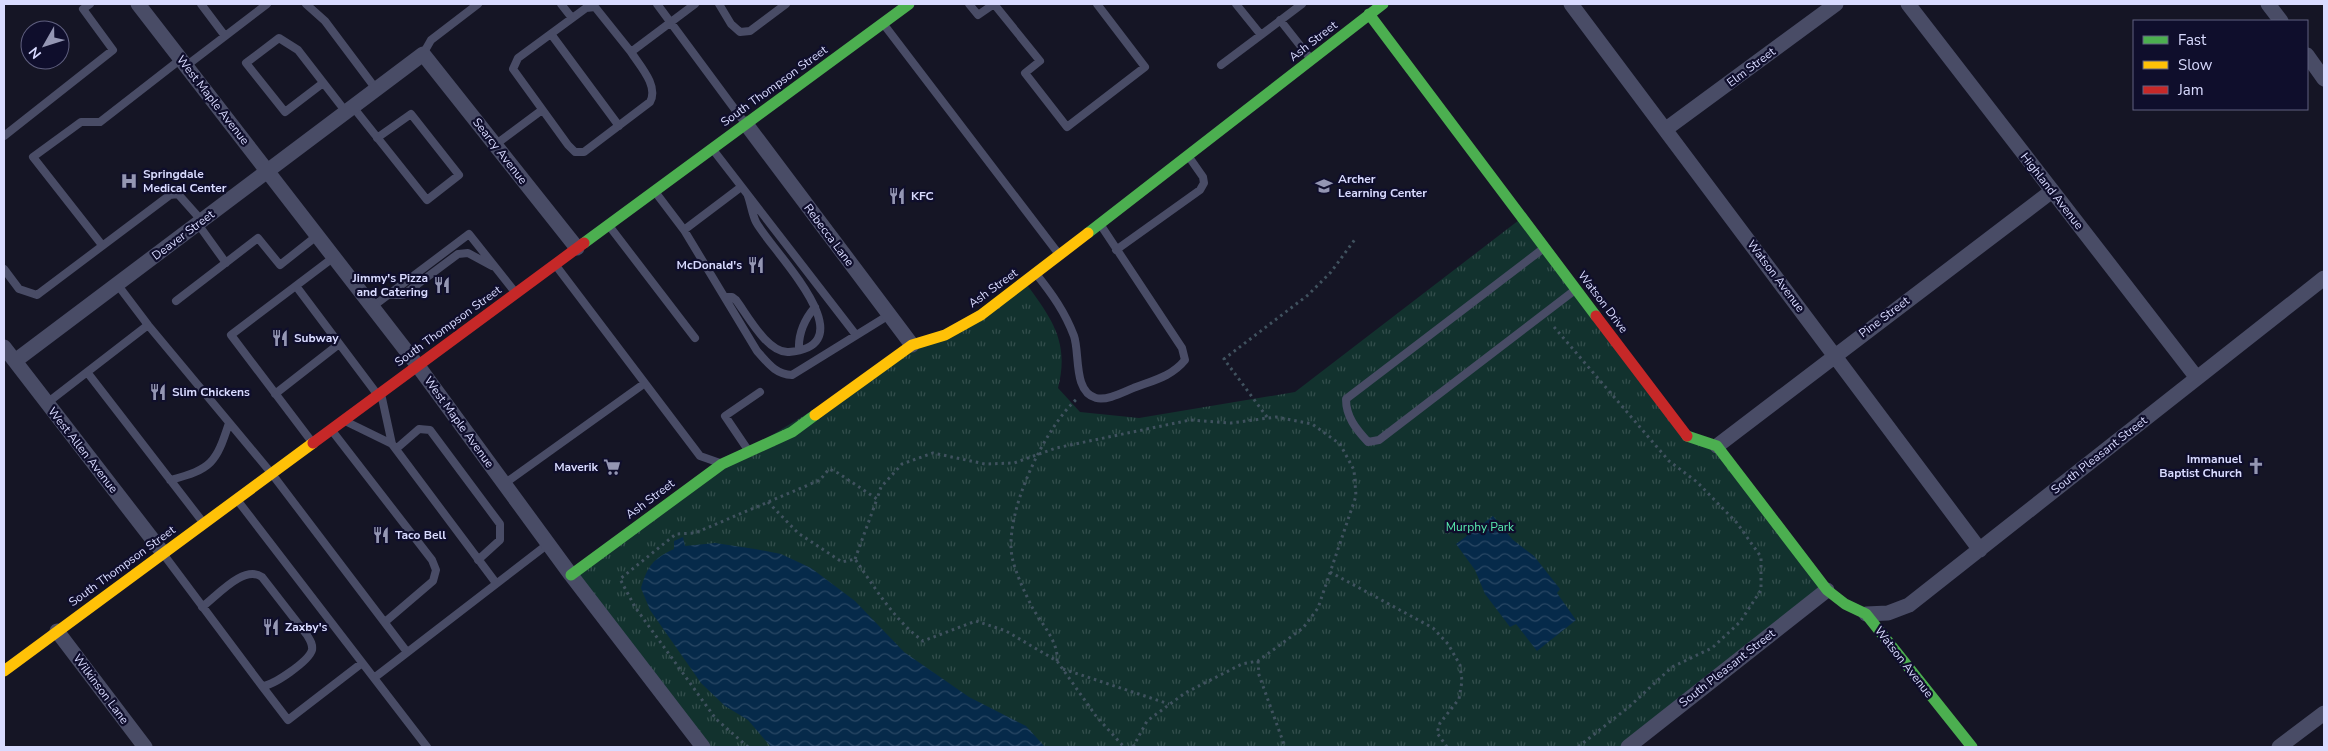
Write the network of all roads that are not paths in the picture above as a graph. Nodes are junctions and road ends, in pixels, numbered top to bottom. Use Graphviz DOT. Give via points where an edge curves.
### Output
graph roads {
  1 [pos="90,4"];
  2 [pos="138,4"];
  3 [pos="200,4"];
  4 [pos="306,4"];
  5 [pos="478,4"];
  6 [pos="561,4"];
  7 [pos="657,4"];
  8 [pos="695,4"];
  9 [pos="719,4"];
  10 [pos="784,4"];
  11 [pos="909,4"];
  12 [pos="969,4"];
  13 [pos="994,4"];
  14 [pos="1097,4"];
  15 [pos="1236,4"];
  16 [pos="1302,4"];
  17 [pos="1383,4"];
  18 [pos="1571,4"];
  19 [pos="1836,4"];
  20 [pos="1908,4"];
  21 [pos="2268,4"];
  22 [pos="263,5"];
  23 [pos="81,7"];
  24 [pos="1369,14"];
  25 [pos="572,18"];
  26 [pos="1280,20"];
  27 [pos="2281,20"];
  28 [pos="670,22"];
  29 [pos="883,23"];
  30 [pos="550,34"];
  31 [pos="1260,35"];
  32 [pos="225,36"];
  33 [pos="631,52"];
  34 [pos="423,54"];
  35 [pos="2308,56"];
  36 [pos="1311,60"];
  37 [pos="184,63"];
  38 [pos="1221,65"];
  39 [pos="2324,79"];
  40 [pos="323,83"];
  41 [pos="376,89"];
  42 [pos="349,110"];
  43 [pos="542,110"];
  44 [pos="746,124"];
  45 [pos="619,126"];
  46 [pos="1666,130"];
  47 [pos="4,136"];
  48 [pos="377,138"];
  49 [pos="495,145"];
  50 [pos="712,149"];
  51 [pos="1187,155"];
  52 [pos="268,171"];
  53 [pos="741,187"];
  54 [pos="655,191"];
  55 [pos="2052,191"];
  56 [pos="748,196"];
  57 [pos="200,222"];
  58 [pos="1100,223"];
  59 [pos="608,225"];
  60 [pos="684,230"];
  61 [pos="318,236"];
  62 [pos="102,246"];
  63 [pos="1545,247"];
  64 [pos="577,248"];
  65 [pos="1116,250"];
  66 [pos="1059,255"];
  67 [pos="334,257"];
  68 [pos="226,263"];
  69 [pos="555,264"];
  70 [pos="4,268"];
  71 [pos="496,268"];
  72 [pos="1035,273"];
  73 [pos="2324,278"];
  74 [pos="117,284"];
  75 [pos="296,286"];
  76 [pos="1576,289"];
  77 [pos="516,294"];
  78 [pos="388,295"];
  79 [pos="725,297"];
  80 [pos="176,301"];
  81 [pos="372,307"];
  82 [pos="815,307"];
  83 [pos="889,315"];
  84 [pos="148,325"];
  85 [pos="856,336"];
  86 [pos="695,338"];
  87 [pos="339,344"];
  88 [pos="912,345"];
  89 [pos="4,347"];
  90 [pos="798,350"];
  91 [pos="1835,354"];
  92 [pos="15,361"];
  93 [pos="418,366"];
  94 [pos="87,372"];
  95 [pos="2197,378"];
  96 [pos="645,383"];
  97 [pos="760,392"];
  98 [pos="275,394"];
  99 [pos="380,395"];
  100 [pos="47,403"];
  101 [pos="344,421"];
  102 [pos="230,423"];
  103 [pos="331,430"];
  104 [pos="313,444"];
  105 [pos="1717,446"];
  106 [pos="394,447"];
  107 [pos="749,451"];
  108 [pos="722,464"];
  109 [pos="272,474"];
  110 [pos="170,480"];
  111 [pos="504,484"];
  112 [pos="237,499"];
  113 [pos="204,524"];
  114 [pos="548,544"];
  115 [pos="1980,550"];
  116 [pos="163,554"];
  117 [pos="478,560"];
  118 [pos="571,575"];
  119 [pos="496,583"];
  120 [pos="1827,590"];
  121 [pos="202,608"];
  122 [pos="1866,614"];
  123 [pos="384,622"];
  124 [pos="57,631"];
  125 [pos="407,652"];
  126 [pos="362,663"];
  127 [pos="4,671"];
  128 [pos="374,678"];
  129 [pos="262,686"];
  130 [pos="2324,713"];
  131 [pos="145,747"];
  132 [pos="427,747"];
  133 [pos="704,747"];
  134 [pos="1628,747"];
  135 [pos="1972,747"];
  136 [pos="2279,747"];
  1 -- 23 [label="lane"];
  2 -- 37 [label="street, West Maple Avenue"];
  3 -- 32 [label="lane"];
  4 -- 41 [label="lane" via="325,21"];
  5 -- 34 [label="lane" via="431,40"];
  6 -- 25 [label="lane"];
  7 -- 28 [label="lane"];
  8 -- 28 [label="lane"];
  9 -- 10 [label="lane" via="740,32 750,31"];
  11 -- 29 [label="street, South Thompson Street"];
  12 -- 13 [label="lane" via="978,15"];
  13 -- 14 [label="lane" via="1040,61 1025,72 1067,127 1145,67"];
  15 -- 31 [label="lane"];
  16 -- 26 [label="lane"];
  17 -- 24 [label="street, Ash Street"];
  18 -- 46 [label="street, Watson Avenue"];
  19 -- 46 [label="street, Elm Street"];
  20 -- 55 [label="street, Highland Avenue"];
  21 -- 27 [label="street"];
  22 -- 32 [label="lane"];
  23 -- 47 [label="lane" via="113,50"];
  24 -- 36 [label="street, Ash Street"];
  24 -- 63 [label="street, Watson Drive"];
  25 -- 30 [label="lane"];
  25 -- 33 [label="lane" via="586,8 595,7"];
  26 -- 31 [label="lane"];
  26 -- 36 [label="lane"];
  28 -- 33 [label="lane"];
  28 -- 44 [label="lane"];
  29 -- 44 [label="street, South Thompson Street"];
  29 -- 66 [label="lane"];
  30 -- 43 [label="lane" via="518,58 512,69"];
  30 -- 45 [label="lane"];
  31 -- 38 [label="lane"];
  32 -- 37 [label="lane"];
  33 -- 45 [label="lane" via="652,85 653,96 650,102"];
  34 -- 41 [label="street, Deaver Street"];
  34 -- 49 [label="street, Searcy Avenue"];
  35 -- 39 [label="street"];
  36 -- 51 [label="street, Ash Street"];
  37 -- 52 [label="street, West Maple Avenue"];
  37 -- 62 [label="lane" via="100,122 81,122 34,157"];
  40 -- 40 [label="lane" via="284,112 246,63 279,38 298,50"];
  40 -- 42 [label="lane"];
  41 -- 42 [label="street, Deaver Street"];
  42 -- 48 [label="lane"];
  42 -- 52 [label="street, Deaver Street"];
  43 -- 45 [label="lane" via="575,152 584,152"];
  43 -- 49 [label="lane"];
  44 -- 50 [label="street, South Thompson Street"];
  44 -- 83 [label="street, Rebecca Lane"];
  46 -- 91 [label="street, Watson Avenue"];
  48 -- 48 [label="lane" via="411,114 459,175 427,200"];
  49 -- 64 [label="street, Searcy Avenue"];
  50 -- 53 [label="lane"];
  50 -- 54 [label="street, South Thompson Street"];
  51 -- 58 [label="street, Ash Street"];
  51 -- 65 [label="lane" via="1203,177 1200,190"];
  52 -- 57 [label="street, Deaver Street"];
  52 -- 61 [label="street, West Maple Avenue"];
  53 -- 56 [label="lane"];
  53 -- 60 [label="lane"];
  54 -- 59 [label="street, South Thompson Street"];
  54 -- 60 [label="lane"];
  55 -- 91 [label="street, Pine Street"];
  55 -- 95 [label="street, Highland Avenue"];
  56 -- 82 [label="lane" via="756,222"];
  56 -- 85 [label="lane"];
  57 -- 62 [label="lane" via="184,199 178,194 170,195"];
  57 -- 68 [label="lane"];
  57 -- 74 [label="street, Deaver Street"];
  58 -- 65 [label="lane"];
  58 -- 66 [label="street, Ash Street"];
  59 -- 64 [label="street, South Thompson Street"];
  59 -- 86 [label="lane"];
  60 -- 79 [label="lane"];
  61 -- 67 [label="street, West Maple Avenue"];
  61 -- 68 [label="lane" via="280,265 258,238"];
  62 -- 70 [label="lane" via="37,295 19,288"];
  63 -- 76 [label="street, Watson Drive"];
  63 -- 76 [label="lane" via="1346,399 1349,418 1358,431 1368,442 1379,440"];
  64 -- 69 [label="street, South Thompson Street"];
  65 -- 72 [label="lane" via="1182,348 1185,360 1169,375 1107,398 1095,398 1086,391 1081,381 1075,338 1060,303"];
  66 -- 72 [label="street, Ash Street"];
  67 -- 75 [label="lane"];
  67 -- 81 [label="street, West Maple Avenue"];
  68 -- 80 [label="lane"];
  69 -- 77 [label="street, South Thompson Street"];
  69 -- 96 [label="lane"];
  71 -- 77 [label="lane"];
  71 -- 78 [label="lane" via="468,253 458,254 403,295"];
  71 -- 78 [label="lane" via="469,234"];
  72 -- 88 [label="street, Ash Street" via="982,315 945,335"];
  73 -- 95 [label="street, South Pleasant Street"];
  74 -- 84 [label="lane"];
  74 -- 92 [label="street, Deaver Street"];
  75 -- 87 [label="lane"];
  75 -- 98 [label="lane" via="230,336"];
  76 -- 105 [label="street, Watson Drive" via="1687,437"];
  77 -- 93 [label="street, South Thompson Street"];
  78 -- 81 [label="lane"];
  79 -- 85 [label="lane" via="758,351 773,369 782,374 792,375"];
  79 -- 90 [label="lane" via="736,300 771,346 779,351"];
  81 -- 93 [label="street, West Maple Avenue"];
  82 -- 90 [label="lane" via="798,338"];
  82 -- 90 [label="lane" via="821,331 809,348"];
  83 -- 85 [label="lane"];
  83 -- 88 [label="street, Rebecca Lane"];
  84 -- 94 [label="lane"];
  84 -- 102 [label="lane"];
  87 -- 98 [label="lane"];
  87 -- 99 [label="lane"];
  88 -- 107 [label="street, Ash Street" via="792,432"];
  89 -- 92 [label="street, West Allen Avenue"];
  91 -- 105 [label="street, Pine Street"];
  91 -- 115 [label="street, Watson Avenue"];
  92 -- 100 [label="street, West Allen Avenue"];
  93 -- 99 [label="street, South Thompson Street"];
  93 -- 111 [label="street, West Maple Avenue"];
  94 -- 100 [label="lane"];
  94 -- 110 [label="lane"];
  95 -- 115 [label="street, South Pleasant Street"];
  96 -- 108 [label="lane" via="700,456"];
  96 -- 111 [label="lane"];
  97 -- 107 [label="lane" via="725,416"];
  98 -- 104 [label="lane"];
  99 -- 101 [label="street, South Thompson Street"];
  99 -- 106 [label="lane"];
  100 -- 116 [label="street, West Allen Avenue"];
  101 -- 103 [label="street, South Thompson Street"];
  101 -- 106 [label="lane"];
  102 -- 109 [label="lane"];
  102 -- 110 [label="lane" via="219,454 196,473"];
  103 -- 104 [label="street, South Thompson Street"];
  103 -- 123 [label="lane" via="428,553 436,570 434,581"];
  104 -- 109 [label="street, South Thompson Street"];
  105 -- 120 [label="street"];
  106 -- 117 [label="lane"];
  106 -- 117 [label="lane" via="419,428 430,430 500,524 500,540"];
  107 -- 108 [label="street, Ash Street"];
  108 -- 118 [label="street, Ash Street"];
  109 -- 112 [label="street, South Thompson Street"];
  109 -- 123 [label="lane"];
  110 -- 113 [label="lane"];
  111 -- 114 [label="street, West Maple Avenue"];
  112 -- 113 [label="street, South Thompson Street"];
  112 -- 126 [label="lane"];
  113 -- 116 [label="street, South Thompson Street"];
  114 -- 118 [label="street, West Maple Avenue"];
  114 -- 119 [label="lane"];
  115 -- 122 [label="street, South Pleasant Street" via="1909,605 1888,613"];
  116 -- 121 [label="lane"];
  116 -- 124 [label="street, South Thompson Street"];
  117 -- 119 [label="lane"];
  118 -- 133 [label="street, West Maple Avenue"];
  119 -- 125 [label="lane"];
  120 -- 122 [label="street, Watson Avenue"];
  120 -- 134 [label="street, South Pleasant Street"];
  121 -- 129 [label="lane"];
  121 -- 129 [label="lane" via="241,577 256,573 296,620 312,644 308,656 276,682"];
  122 -- 135 [label="street, Watson Avenue"];
  123 -- 125 [label="lane"];
  124 -- 127 [label="street, South Thompson Street"];
  124 -- 131 [label="street, Wilkinson Lane"];
  125 -- 128 [label="lane"];
  126 -- 128 [label="lane"];
  126 -- 129 [label="lane" via="288,720"];
  128 -- 132 [label="lane"];
  130 -- 136 [label="street"];
}
